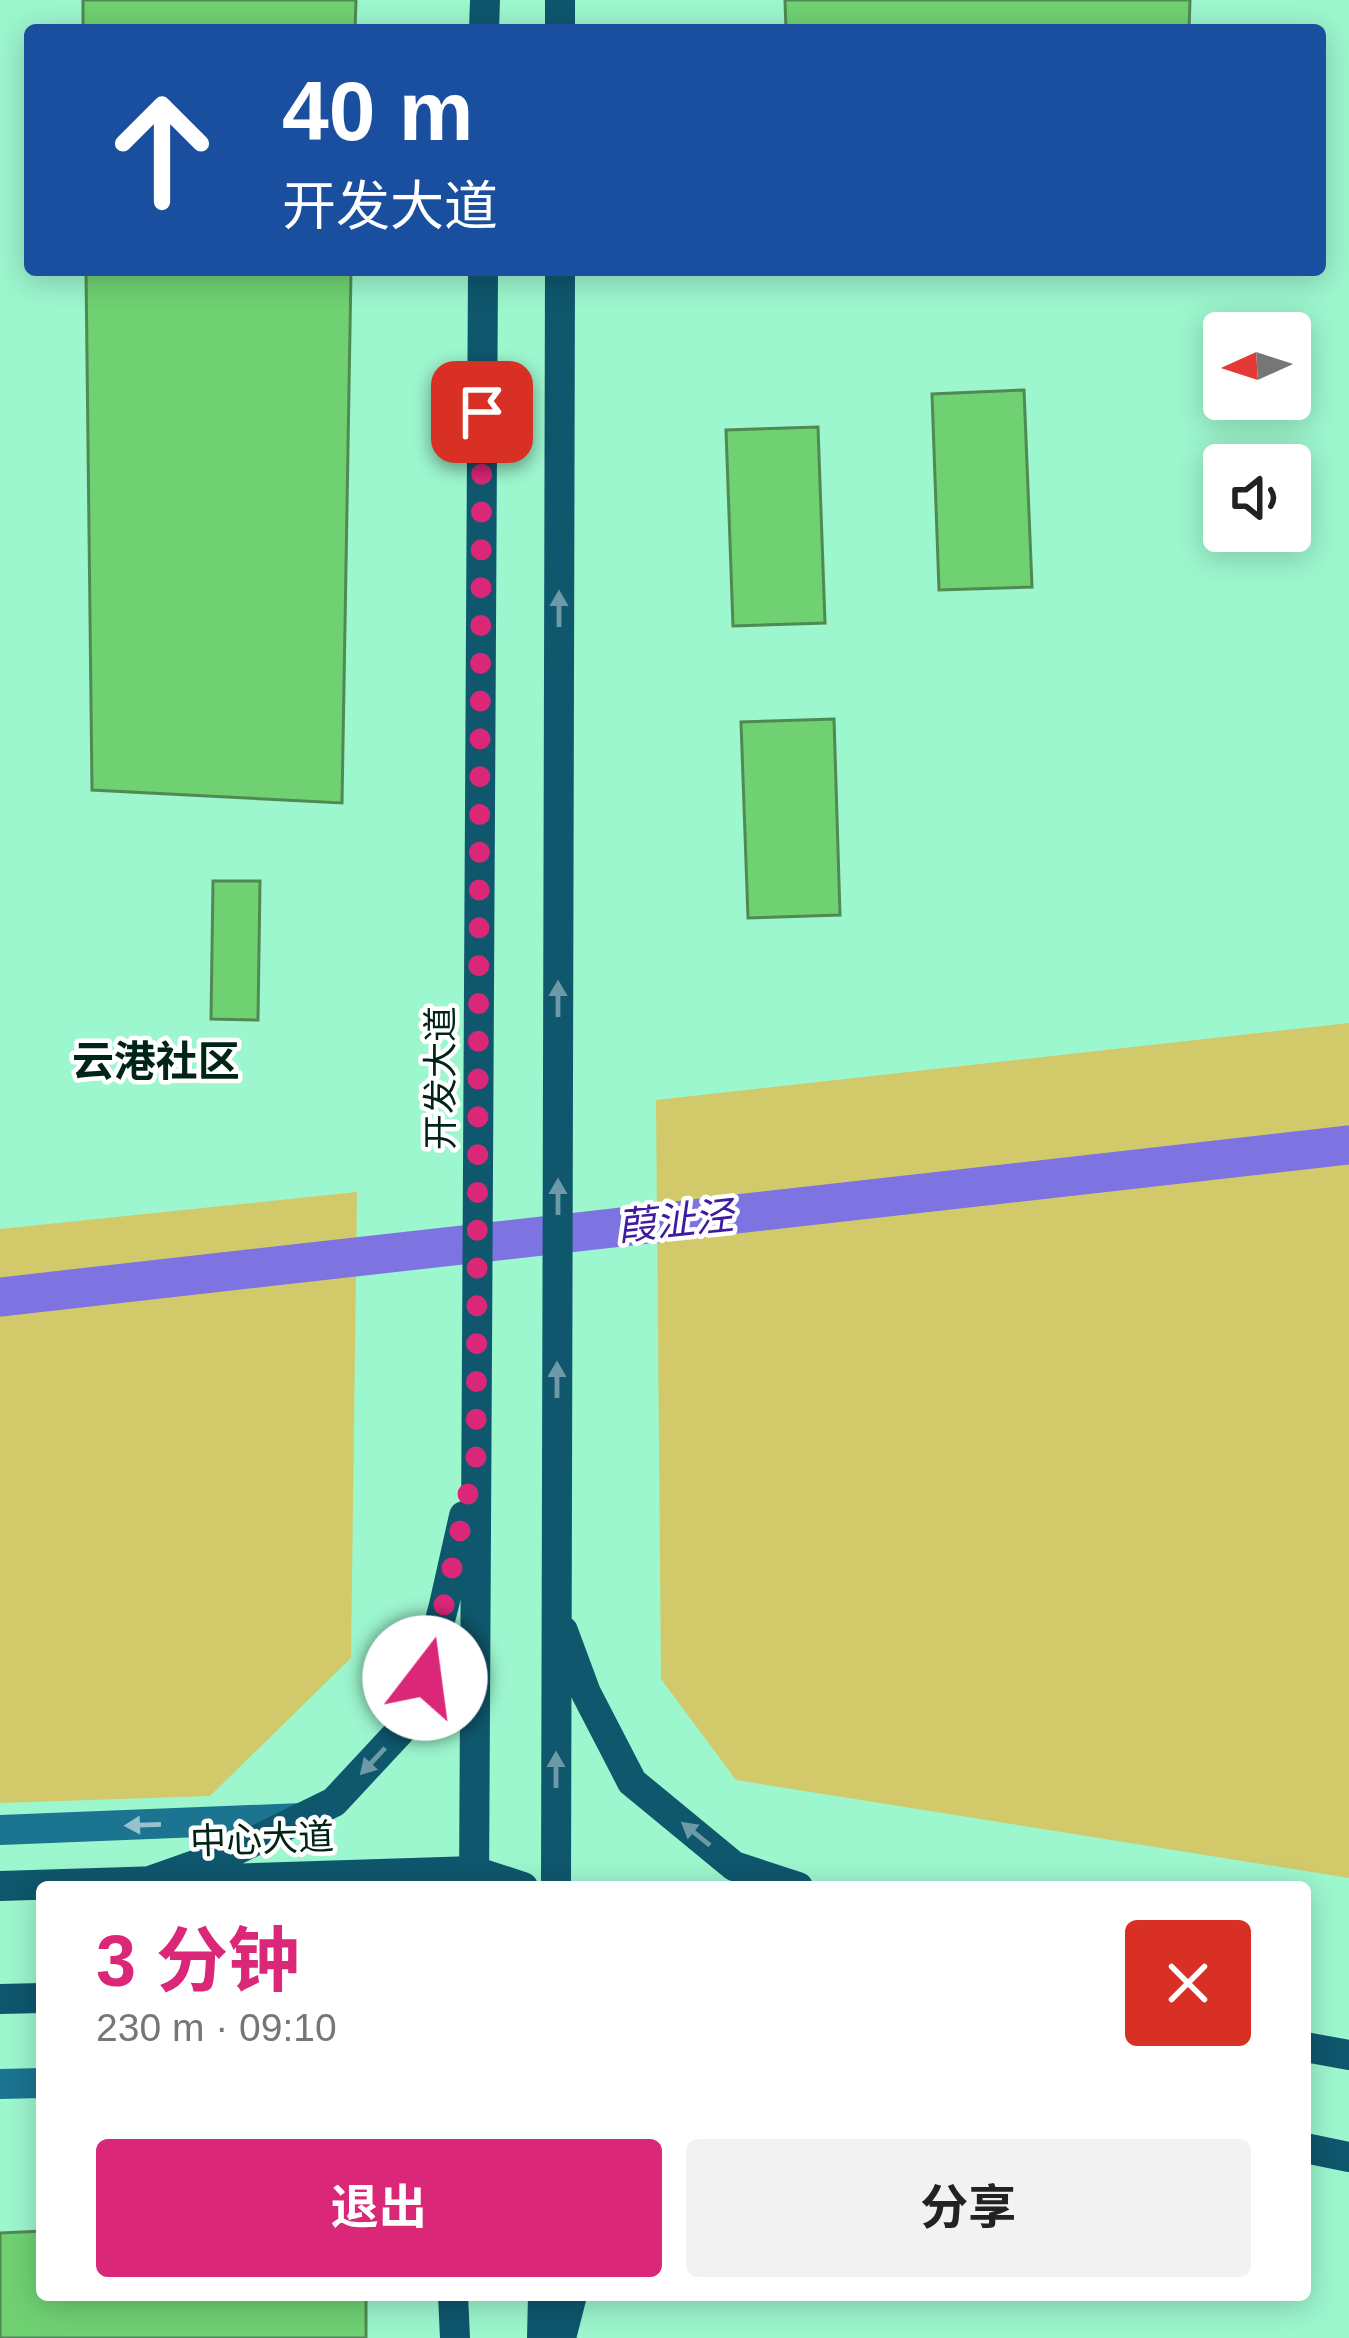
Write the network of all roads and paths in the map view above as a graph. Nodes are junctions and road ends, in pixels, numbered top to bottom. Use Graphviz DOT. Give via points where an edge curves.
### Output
graph roads {
  1 [pos="483,276"];
  2 [pos="560,276"];
  3 [pos="476,1457"];
  4 [pos="556,1614"];
  5 [pos="302,1818"];
  6 [pos="0,1830"];
  7 [pos="474,1879"];
  8 [pos="150,1881"];
  9 [pos="556,1881"];
  10 [pos="780,1881"];
  11 [pos="36,1885"];
  12 [pos="0,1886"];
  13 [pos="36,1998"];
  14 [pos="0,1999"];
  15 [pos="1311,2048"];
  16 [pos="1349,2056"];
  17 [pos="0,2084"];
  18 [pos="36,2084"];
  19 [pos="1311,2149"];
  20 [pos="1349,2157"];
  21 [pos="454,2301"];
  22 [pos="462,2301"];
  23 [pos="543,2301"];
  24 [pos="570,2301"];
  25 [pos="458,2338"];
  26 [pos="542,2338"];
  27 [pos="561,2338"];
  1 -- 3 [label="main road, 开发大道"];
  4 -- 2 [label="main road, one-way"];
  3 -- 5 [label="main road, one-way" via="415,1715 334,1802"];
  3 -- 7 [label="main road, 开发大道"];
  9 -- 4 [label="main road, one-way"];
  10 -- 4 [label="main road, one-way" via="734,1866 632,1781"];
  5 -- 6 [label="main road, one-way"];
  5 -- 8 [label="main road"];
  7 -- 8 [label="main road, 中心大道"];
  11 -- 12 [label="main road, 中心大道"];
  13 -- 14 [label="main road"];
  15 -- 16 [label="main road"];
  17 -- 18 [label="main road"];
  19 -- 20 [label="main road"];
  21 -- 25 [label="main road"];
  22 -- 25 [label="main road"];
  23 -- 26 [label="main road"];
  24 -- 27 [label="main road"];
}
